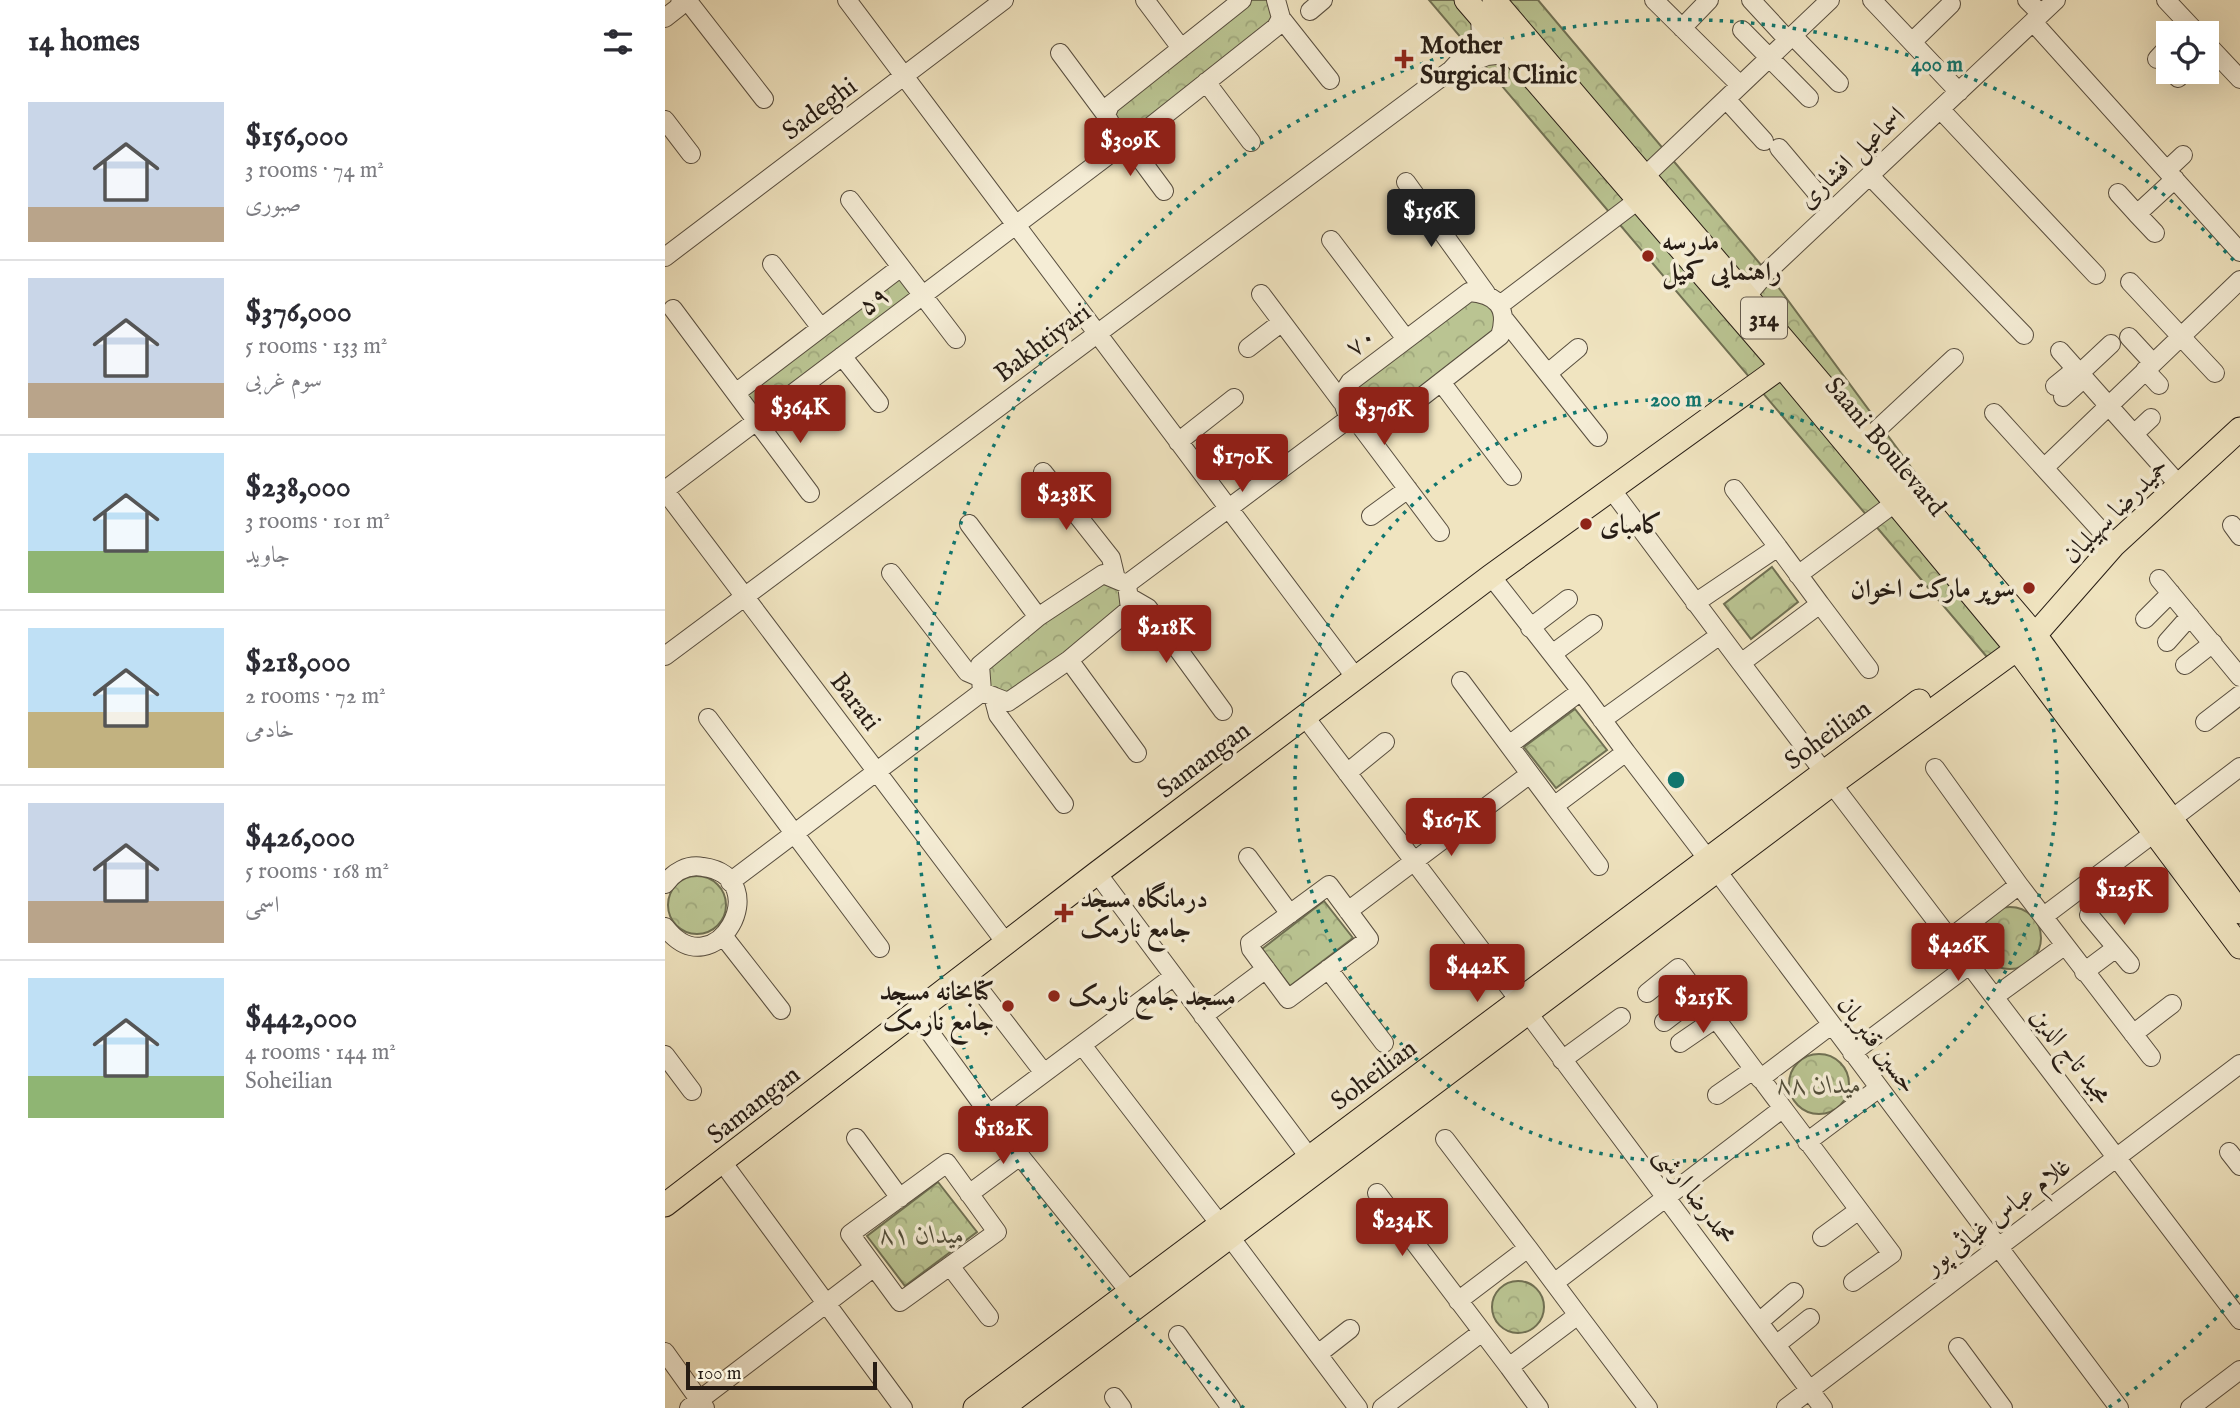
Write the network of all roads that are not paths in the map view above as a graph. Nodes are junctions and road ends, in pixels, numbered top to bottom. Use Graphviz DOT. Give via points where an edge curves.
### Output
graph roads {
  1 [pos="681,0"];
  2 [pos="687,0"];
  3 [pos="847,0"];
  4 [pos="1005,0"];
  5 [pos="1145,0"];
  6 [pos="1243,0"];
  7 [pos="1276,0"];
  8 [pos="1654,0"];
  9 [pos="1709,0"];
  10 [pos="1751,0"];
  11 [pos="1872,0"];
  12 [pos="2027,0"];
  13 [pos="2056,0"];
  14 [pos="2166,0"];
  15 [pos="1822,3"];
  16 [pos="1951,4"];
  17 [pos="1480,5"];
  18 [pos="665,18"];
  19 [pos="1282,18"];
  20 [pos="2037,18"];
  21 [pos="2182,21"];
  22 [pos="1682,28"];
  23 [pos="1742,30"];
  24 [pos="1791,38"];
  25 [pos="1912,42"];
  26 [pos="1181,48"];
  27 [pos="1060,53"];
  28 [pos="1512,53"];
  29 [pos="1768,59"];
  30 [pos="2219,59"];
  31 [pos="1451,70"];
  32 [pos="904,76"];
  33 [pos="2240,79"];
  34 [pos="1330,80"];
  35 [pos="1206,82"];
  36 [pos="1839,83"];
  37 [pos="1741,85"];
  38 [pos="1959,92"];
  39 [pos="1809,98"];
  40 [pos="764,99"];
  41 [pos="1726,99"];
  42 [pos="1940,109"];
  43 [pos="1106,115"];
  44 [pos="665,120"];
  45 [pos="1127,141"];
  46 [pos="1251,142"];
  47 [pos="691,154"];
  48 [pos="2183,155"];
  49 [pos="2171,175"];
  50 [pos="1870,176"];
  51 [pos="1644,177"];
  52 [pos="1406,182"];
  53 [pos="1164,191"];
  54 [pos="2118,194"];
  55 [pos="850,200"];
  56 [pos="1638,200"];
  57 [pos="1832,211"];
  58 [pos="2137,214"];
  59 [pos="1017,226"];
  60 [pos="2155,233"];
  61 [pos="1331,240"];
  62 [pos="2240,252"];
  63 [pos="665,257"];
  64 [pos="772,264"];
  65 [pos="901,267"];
  66 [pos="2096,275"];
  67 [pos="2240,280"];
  68 [pos="2130,282"];
  69 [pos="1261,294"];
  70 [pos="922,295"];
  71 [pos="1739,303"];
  72 [pos="1497,306"];
  73 [pos="673,309"];
  74 [pos="1282,322"];
  75 [pos="821,328"];
  76 [pos="1097,333"];
  77 [pos="2024,335"];
  78 [pos="2129,337"];
  79 [pos="2181,337"];
  80 [pos="956,339"];
  81 [pos="1406,339"];
  82 [pos="2111,344"];
  83 [pos="1248,348"];
  84 [pos="1578,348"];
  85 [pos="2060,351"];
  86 [pos="842,356"];
  87 [pos="1954,358"];
  88 [pos="1789,361"];
  89 [pos="2149,367"];
  90 [pos="1548,373"];
  91 [pos="2080,373"];
  92 [pos="2215,373"];
  93 [pos="1441,382"];
  94 [pos="2159,385"];
  95 [pos="737,392"];
  96 [pos="2059,392"];
  97 [pos="1234,398"];
  98 [pos="879,403"];
  99 [pos="2109,405"];
  100 [pos="1994,413"];
  101 [pos="1352,416"];
  102 [pos="2151,418"];
  103 [pos="758,419"];
  104 [pos="2240,429"];
  105 [pos="2134,434"];
  106 [pos="1598,437"];
  107 [pos="1867,439"];
  108 [pos="1178,442"];
  109 [pos="2044,468"];
  110 [pos="1044,472"];
  111 [pos="1512,476"];
  112 [pos="2179,485"];
  113 [pos="1408,489"];
  114 [pos="1611,489"];
  115 [pos="1734,489"];
  116 [pos="665,490"];
  117 [pos="810,493"];
  118 [pos="1896,502"];
  119 [pos="1228,508"];
  120 [pos="1371,516"];
  121 [pos="969,524"];
  122 [pos="1440,532"];
  123 [pos="2114,545"];
  124 [pos="1778,547"];
  125 [pos="891,573"];
  126 [pos="1798,575"];
  127 [pos="1491,576"];
  128 [pos="2159,579"];
  129 [pos="1124,586"];
  130 [pos="2171,593"];
  131 [pos="745,596"];
  132 [pos="1568,599"];
  133 [pos="1695,603"];
  134 [pos="1820,604"];
  135 [pos="2190,616"];
  136 [pos="1038,617"];
  137 [pos="2145,620"];
  138 [pos="1593,624"];
  139 [pos="1531,628"];
  140 [pos="1720,635"];
  141 [pos="2021,636"];
  142 [pos="2167,642"];
  143 [pos="2213,643"];
  144 [pos="1552,654"];
  145 [pos="665,656"];
  146 [pos="1069,660"];
  147 [pos="1741,663"];
  148 [pos="2185,665"];
  149 [pos="1869,669"];
  150 [pos="2240,677"];
  151 [pos="1356,678"];
  152 [pos="1461,681"];
  153 [pos="985,689"];
  154 [pos="1581,691"];
  155 [pos="2240,695"];
  156 [pos="1223,711"];
  157 [pos="1305,717"];
  158 [pos="708,718"];
  159 [pos="1602,720"];
  160 [pos="2205,722"];
  161 [pos="1385,742"];
  162 [pos="1509,745"];
  163 [pos="1137,752"];
  164 [pos="1626,752"];
  165 [pos="2240,767"];
  166 [pos="1935,768"];
  167 [pos="877,771"];
  168 [pos="1347,773"];
  169 [pos="1530,774"];
  170 [pos="1828,778"];
  171 [pos="1064,804"];
  172 [pos="1554,806"];
  173 [pos="2162,827"];
  174 [pos="795,833"];
  175 [pos="1248,857"];
  176 [pos="1413,862"];
  177 [pos="1712,864"];
  178 [pos="1599,866"];
  179 [pos="668,872"];
  180 [pos="1097,873"];
  181 [pos="730,882"];
  182 [pos="2019,885"];
  183 [pos="1348,911"];
  184 [pos="2240,912"];
  185 [pos="1290,914"];
  186 [pos="2089,915"];
  187 [pos="2044,916"];
  188 [pos="665,929"];
  189 [pos="724,937"];
  190 [pos="1949,939"];
  191 [pos="1006,943"];
  192 [pos="2064,946"];
  193 [pos="2240,947"];
  194 [pos="880,948"];
  195 [pos="2116,948"];
  196 [pos="2130,964"];
  197 [pos="1969,965"];
  198 [pos="1266,969"];
  199 [pos="1328,970"];
  200 [pos="2084,972"];
  201 [pos="967,973"];
  202 [pos="1174,976"];
  203 [pos="1647,993"];
  204 [pos="1698,996"];
  205 [pos="1994,998"];
  206 [pos="2172,1003"];
  207 [pos="1524,1006"];
  208 [pos="781,1010"];
  209 [pos="915,1012"];
  210 [pos="1203,1016"];
  211 [pos="1621,1017"];
  212 [pos="1715,1019"];
  213 [pos="1664,1022"];
  214 [pos="1831,1025"];
  215 [pos="2133,1034"];
  216 [pos="1384,1043"];
  217 [pos="1680,1043"];
  218 [pos="1082,1045"];
  219 [pos="1852,1053"];
  220 [pos="665,1055"];
  221 [pos="2151,1057"];
  222 [pos="1562,1060"];
  223 [pos="2240,1063"];
  224 [pos="1044,1073"];
  225 [pos="1756,1074"];
  226 [pos="1879,1088"];
  227 [pos="692,1091"];
  228 [pos="1717,1095"];
  229 [pos="1782,1109"];
  230 [pos="988,1115"];
  231 [pos="856,1139"];
  232 [pos="1445,1139"];
  233 [pos="1807,1142"];
  234 [pos="1020,1156"];
  235 [pos="2117,1157"];
  236 [pos="723,1163"];
  237 [pos="1314,1163"];
  238 [pos="1377,1193"];
  239 [pos="969,1194"];
  240 [pos="900,1198"];
  241 [pos="1667,1200"];
  242 [pos="665,1205"];
  243 [pos="1859,1210"];
  244 [pos="1224,1230"];
  245 [pos="1822,1237"];
  246 [pos="1998,1247"];
  247 [pos="1528,1248"];
  248 [pos="950,1266"];
  249 [pos="874,1267"];
  250 [pos="1853,1282"];
  251 [pos="1554,1283"];
  252 [pos="1794,1292"];
  253 [pos="1134,1298"];
  254 [pos="1458,1301"];
  255 [pos="826,1304"];
  256 [pos="1578,1315"];
  257 [pos="989,1317"];
  258 [pos="1810,1318"];
  259 [pos="2240,1320"];
  260 [pos="1759,1322"];
  261 [pos="1350,1329"];
  262 [pos="1482,1332"];
  263 [pos="1178,1335"];
  264 [pos="1776,1345"];
  265 [pos="1958,1348"];
  266 [pos="665,1352"];
  267 [pos="1318,1354"];
  268 [pos="1509,1367"];
  269 [pos="2240,1370"];
  270 [pos="1809,1390"];
  271 [pos="698,1405"];
  272 [pos="903,1408"];
  273 [pos="975,1408"];
  274 [pos="1002,1408"];
  275 [pos="1231,1408"];
  276 [pos="1358,1408"];
  277 [pos="1382,1408"];
  278 [pos="1539,1408"];
  279 [pos="1648,1408"];
  280 [pos="1786,1408"];
  281 [pos="1823,1408"];
  282 [pos="2003,1408"];
  283 [pos="2119,1408"];
  284 [pos="2190,1408"];
  1 -- 18 [label="street"];
  2 -- 40 [label="street"];
  3 -- 32 [label="street"];
  4 -- 32 [label="street, Sadeghi"];
  5 -- 26 [label="street"];
  6 -- 26 [label="street"];
  7 -- 19 [label="street"];
  8 -- 22 [label="street"];
  9 -- 22 [label="street"];
  10 -- 24 [label="street"];
  11 -- 25 [label="street"];
  12 -- 20 [label="street"];
  13 -- 20 [label="street, اسماعیل افشاری"];
  14 -- 21 [label="street"];
  15 -- 24 [label="street"];
  16 -- 25 [label="street"];
  17 -- 28 [label="main road, Saani Boulevard / 314"];
  17 -- 31 [label="street" via="1481,37"];
  17 -- 51 [label="main road, Saani Boulevard / 314"];
  19 -- 34 [label="street"];
  19 -- 35 [label="street"];
  20 -- 38 [label="street, اسماعیل افشاری"];
  20 -- 49 [label="street"];
  22 -- 37 [label="street"];
  23 -- 29 [label="street"];
  24 -- 29 [label="street"];
  24 -- 36 [label="street"];
  25 -- 38 [label="street"];
  26 -- 43 [label="street" via="1117,98"];
  27 -- 43 [label="street"];
  28 -- 31 [label="street" via="1487,56"];
  28 -- 56 [label="main road, Saani Boulevard / 314"];
  29 -- 37 [label="street"];
  29 -- 39 [label="street"];
  30 -- 33 [label="street"];
  31 -- 76 [label="street, Bakhtiyari"];
  32 -- 59 [label="street"];
  32 -- 63 [label="street, Sadeghi"];
  35 -- 45 [label="street" via="1142,135"];
  35 -- 46 [label="street"];
  37 -- 41 [label="street"];
  38 -- 42 [label="street, اسماعیل افشاری"];
  41 -- 51 [label="street"];
  41 -- 57 [label="street"];
  42 -- 50 [label="street, اسماعیل افشاری"];
  42 -- 66 [label="street"];
  43 -- 45 [label="street"];
  44 -- 47 [label="street"];
  45 -- 53 [label="street"];
  45 -- 59 [label="street"];
  48 -- 49 [label="street"];
  49 -- 58 [label="street"];
  49 -- 62 [label="street"];
  50 -- 57 [label="street, اسماعیل افشاری"];
  50 -- 77 [label="street"];
  51 -- 71 [label="main road, Saani Boulevard / 314"];
  52 -- 72 [label="street"];
  54 -- 58 [label="street"];
  55 -- 65 [label="street"];
  56 -- 71 [label="main road, Saani Boulevard / 314"];
  56 -- 72 [label="street"];
  57 -- 71 [label="street, اسماعیل افشاری"];
  58 -- 60 [label="street"];
  59 -- 70 [label="street"];
  59 -- 76 [label="street"];
  61 -- 81 [label="street"];
  64 -- 75 [label="street"];
  65 -- 70 [label="street, ۵۹"];
  65 -- 75 [label="street, ۵۹"];
  67 -- 79 [label="street"];
  68 -- 79 [label="street"];
  69 -- 74 [label="street"];
  70 -- 80 [label="street"];
  70 -- 86 [label="street, ۵۹"];
  71 -- 88 [label="main road, Saani Boulevard / 314"];
  72 -- 81 [label="street, ۷۰" via="1469,292"];
  72 -- 90 [label="street"];
  72 -- 93 [label="street" via="1500,336"];
  73 -- 95 [label="street"];
  74 -- 83 [label="street"];
  74 -- 101 [label="street"];
  75 -- 95 [label="street, ۵۹"];
  76 -- 108 [label="street"];
  76 -- 131 [label="street, Bakhtiyari"];
  78 -- 89 [label="street"];
  79 -- 89 [label="street"];
  79 -- 92 [label="street"];
  81 -- 101 [label="street, ۷۰" via="1350,382 1343,392"];
  82 -- 91 [label="street"];
  84 -- 90 [label="street"];
  85 -- 91 [label="street"];
  86 -- 98 [label="street"];
  86 -- 103 [label="street, ۵۹"];
  87 -- 107 [label="street"];
  88 -- 107 [label="main road, Saani Boulevard / 314"];
  88 -- 114 [label="main road, Samangan"];
  88 -- 118 [label="main road, Saani Boulevard / 314"];
  89 -- 94 [label="street"];
  89 -- 99 [label="street"];
  90 -- 106 [label="street"];
  91 -- 96 [label="street"];
  91 -- 99 [label="street"];
  93 -- 101 [label="street" via="1374,430"];
  93 -- 111 [label="street"];
  95 -- 103 [label="street"];
  97 -- 108 [label="street"];
  99 -- 105 [label="street"];
  99 -- 109 [label="street"];
  100 -- 109 [label="street"];
  101 -- 113 [label="street"];
  101 -- 119 [label="street"];
  102 -- 105 [label="street"];
  103 -- 116 [label="street, ۵۹"];
  103 -- 117 [label="street"];
  104 -- 112 [label="main road, حمیدرضا سهیلیان"];
  105 -- 112 [label="street"];
  107 -- 141 [label="main road, Saani Boulevard / 314"];
  108 -- 119 [label="street"];
  109 -- 123 [label="street"];
  110 -- 129 [label="street" via="1111,558"];
  112 -- 123 [label="main road, حمیدرضا سهیلیان"];
  113 -- 120 [label="street"];
  113 -- 122 [label="street"];
  114 -- 127 [label="main road, Samangan"];
  114 -- 133 [label="street"];
  115 -- 124 [label="street"];
  116 -- 131 [label="street, Barati"];
  118 -- 126 [label="street"];
  118 -- 141 [label="main road, Saani Boulevard / 314"];
  119 -- 129 [label="street"];
  119 -- 151 [label="street"];
  121 -- 136 [label="street"];
  123 -- 141 [label="main road, حمیدرضا سهیلیان"];
  124 -- 126 [label="street"];
  124 -- 133 [label="street"];
  125 -- 153 [label="street"];
  126 -- 134 [label="street"];
  127 -- 139 [label="street"];
  127 -- 151 [label="main road, Samangan"];
  128 -- 130 [label="street"];
  129 -- 136 [label="street" via="1103,574"];
  129 -- 146 [label="street" via="1130,609"];
  129 -- 156 [label="street" via="1148,608"];
  130 -- 135 [label="street"];
  130 -- 137 [label="street"];
  131 -- 145 [label="street, Bakhtiyari"];
  131 -- 167 [label="street, Barati"];
  132 -- 139 [label="street"];
  133 -- 140 [label="street, مجید تاج الدین"];
  134 -- 147 [label="street"];
  134 -- 149 [label="street"];
  135 -- 142 [label="street"];
  135 -- 143 [label="street"];
  136 -- 153 [label="street" via="980,665"];
  138 -- 144 [label="street"];
  139 -- 144 [label="street"];
  140 -- 147 [label="street, مجید تاج الدین"];
  140 -- 159 [label="street"];
  141 -- 170 [label="main road, Soheilian"];
  141 -- 173 [label="main road, Saani Boulevard / 314"];
  143 -- 148 [label="street"];
  143 -- 150 [label="street"];
  144 -- 154 [label="street"];
  146 -- 153 [label="street" via="1008,702"];
  146 -- 163 [label="street"];
  147 -- 170 [label="street, مجید تاج الدین"];
  151 -- 157 [label="main road, Samangan"];
  152 -- 162 [label="street"];
  153 -- 167 [label="street"];
  153 -- 171 [label="street" via="998,715"];
  154 -- 159 [label="street, حسین قنبریان"];
  154 -- 162 [label="street"];
  155 -- 160 [label="street"];
  157 -- 168 [label="street, محمدرضا ارشی"];
  157 -- 180 [label="main road, Samangan"];
  158 -- 174 [label="street"];
  159 -- 164 [label="street, حسین قنبریان"];
  161 -- 168 [label="street"];
  162 -- 169 [label="street"];
  164 -- 172 [label="street"];
  164 -- 177 [label="street, حسین قنبریان"];
  165 -- 173 [label="street"];
  166 -- 182 [label="street"];
  167 -- 174 [label="street"];
  167 -- 191 [label="street, Barati"];
  168 -- 176 [label="street, محمدرضا ارشی"];
  169 -- 172 [label="street"];
  169 -- 176 [label="street"];
  170 -- 177 [label="main road, Soheilian"];
  170 -- 190 [label="street, مجید تاج الدین"];
  172 -- 178 [label="street"];
  173 -- 184 [label="main road, Saani Boulevard / 314"];
  173 -- 187 [label="street"];
  173 -- 193 [label="main road, Saani Boulevard / 314"];
  174 -- 181 [label="street"];
  174 -- 194 [label="street"];
  175 -- 185 [label="street"];
  176 -- 183 [label="street"];
  176 -- 207 [label="street, محمدرضا ارشی"];
  177 -- 207 [label="main road, Soheilian"];
  177 -- 214 [label="street, حسین قنبریان"];
  179 -- 181 [label="street" via="710,868"];
  180 -- 191 [label="main road, Samangan"];
  180 -- 202 [label="street"];
  181 -- 189 [label="street" via="737,916"];
  182 -- 187 [label="street"];
  182 -- 190 [label="street"];
  183 -- 185 [label="street" via="1329,885"];
  183 -- 199 [label="street" via="1369,939"];
  185 -- 198 [label="street" via="1250,943"];
  186 -- 195 [label="street"];
  187 -- 192 [label="street"];
  188 -- 189 [label="street" via="675,939 700,946"];
  189 -- 208 [label="street"];
  190 -- 197 [label="street, مجید تاج الدین"];
  191 -- 201 [label="main road, Samangan"];
  192 -- 200 [label="street"];
  192 -- 205 [label="street"];
  195 -- 196 [label="street"];
  195 -- 200 [label="street"];
  197 -- 205 [label="street, مجید تاج الدین"];
  197 -- 219 [label="street"];
  198 -- 199 [label="street" via="1288,999"];
  198 -- 210 [label="street"];
  199 -- 216 [label="street"];
  200 -- 215 [label="street"];
  201 -- 209 [label="main road, Samangan"];
  201 -- 224 [label="street"];
  202 -- 210 [label="street"];
  202 -- 218 [label="street"];
  203 -- 204 [label="street" via="1678,968"];
  204 -- 212 [label="street"];
  204 -- 213 [label="street"];
  205 -- 235 [label="street, مجید تاج الدین"];
  206 -- 215 [label="street"];
  207 -- 222 [label="street, محمدرضا ارشی"];
  207 -- 237 [label="main road, Soheilian"];
  209 -- 230 [label="street"];
  209 -- 236 [label="main road, Samangan"];
  210 -- 237 [label="street"];
  211 -- 222 [label="street"];
  212 -- 217 [label="street"];
  212 -- 225 [label="street"];
  214 -- 219 [label="street, حسین قنبریان"];
  214 -- 225 [label="street"];
  215 -- 221 [label="street"];
  218 -- 224 [label="street"];
  218 -- 244 [label="street"];
  219 -- 226 [label="street, حسین قنبریان"];
  220 -- 227 [label="street"];
  222 -- 241 [label="street, محمدرضا ارشی"];
  223 -- 235 [label="street, غلام عباس غیاثی ‌پور"];
  224 -- 230 [label="street"];
  225 -- 228 [label="street"];
  225 -- 229 [label="street"];
  226 -- 233 [label="street"];
  226 -- 246 [label="street, حسین قنبریان"];
  229 -- 233 [label="street"];
  229 -- 241 [label="street"];
  230 -- 234 [label="street"];
  231 -- 240 [label="street"];
  232 -- 247 [label="street"];
  233 -- 243 [label="street"];
  234 -- 239 [label="street"];
  234 -- 253 [label="street"];
  235 -- 246 [label="street, غلام عباس غیاثی ‌پور"];
  235 -- 259 [label="street, مجید تاج الدین"];
  236 -- 242 [label="main road, Samangan"];
  236 -- 255 [label="street"];
  237 -- 244 [label="main road, Soheilian"];
  238 -- 254 [label="street"];
  239 -- 240 [label="street" via="947,1163"];
  239 -- 248 [label="street" via="997,1232"];
  240 -- 249 [label="street" via="850,1234"];
  241 -- 251 [label="street"];
  241 -- 260 [label="street, محمدرضا ارشی"];
  243 -- 245 [label="street"];
  243 -- 250 [label="street" via="1892,1254"];
  244 -- 253 [label="main road, Soheilian"];
  244 -- 267 [label="street"];
  246 -- 270 [label="street, غلام عباس غیاثی ‌پور"];
  246 -- 283 [label="street, حسین قنبریان"];
  247 -- 251 [label="street"];
  247 -- 254 [label="street"];
  248 -- 249 [label="street" via="900,1302"];
  248 -- 257 [label="street"];
  249 -- 255 [label="street"];
  251 -- 256 [label="street"];
  252 -- 260 [label="street"];
  253 -- 273 [label="main road, Soheilian"];
  253 -- 274 [label="main road, Soheilian"];
  254 -- 262 [label="street"];
  255 -- 271 [label="street"];
  255 -- 272 [label="street"];
  256 -- 268 [label="street"];
  256 -- 279 [label="street"];
  258 -- 264 [label="street"];
  260 -- 264 [label="street, محمدرضا ارشی"];
  261 -- 267 [label="street"];
  262 -- 268 [label="street"];
  262 -- 277 [label="street"];
  263 -- 275 [label="street"];
  264 -- 270 [label="street, محمدرضا ارشی"];
  265 -- 282 [label="street"];
  266 -- 271 [label="street"];
  267 -- 276 [label="street"];
  268 -- 278 [label="street"];
  269 -- 284 [label="street"];
  270 -- 280 [label="street, غلام عباس غیاثی ‌پور"];
  270 -- 281 [label="street, محمدرضا ارشی"];
}
